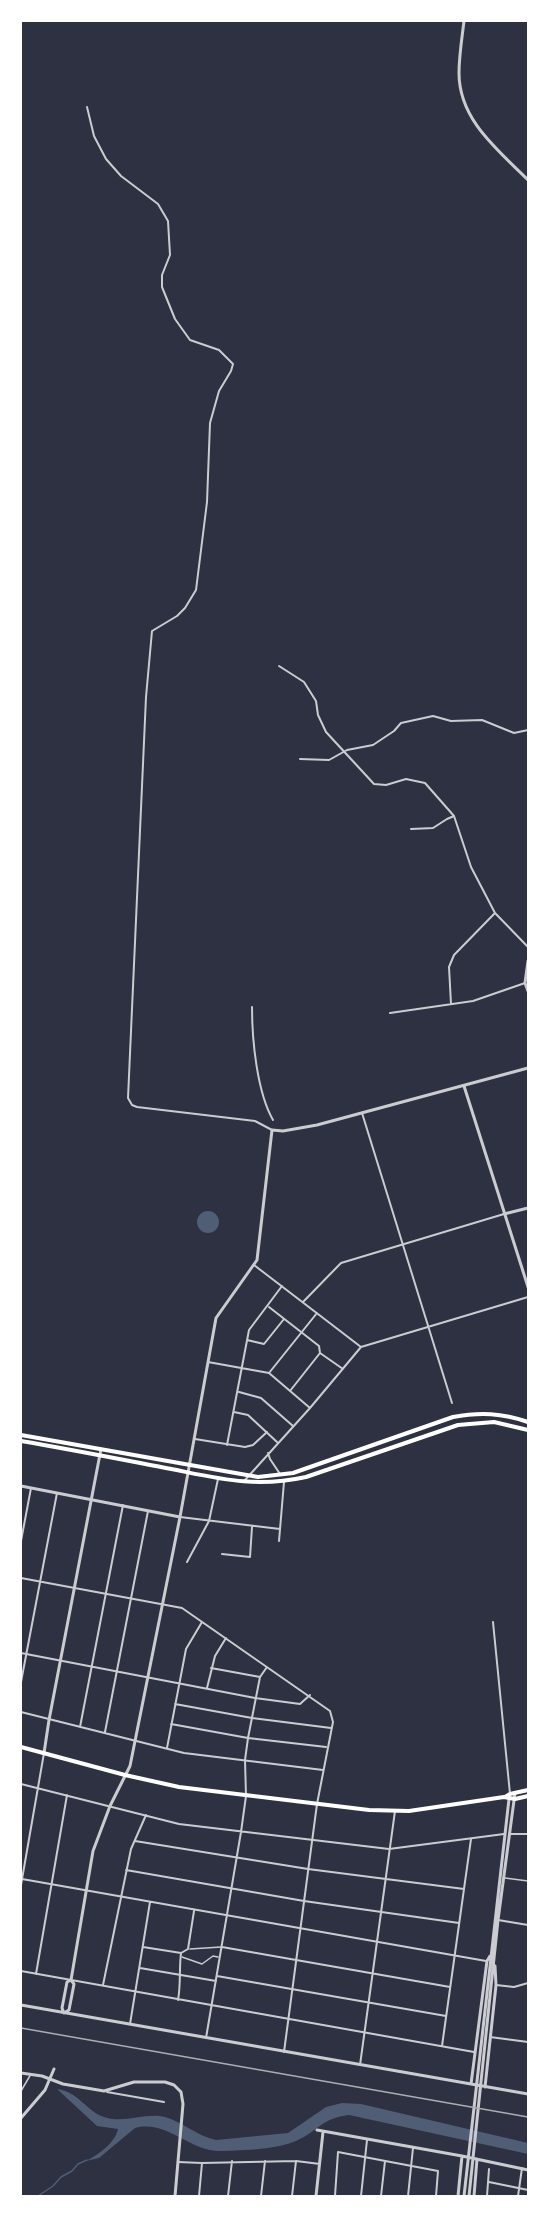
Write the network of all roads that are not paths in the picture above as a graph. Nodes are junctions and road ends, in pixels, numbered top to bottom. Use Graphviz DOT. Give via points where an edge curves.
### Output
graph roads {
  1 [pos="464,21"];
  2 [pos="87,107"];
  3 [pos="528,180"];
  4 [pos="279,666"];
  5 [pos="528,730"];
  6 [pos="344,753"];
  7 [pos="300,759"];
  8 [pos="454,816"];
  9 [pos="411,829"];
  10 [pos="495,913"];
  11 [pos="528,947"];
  12 [pos="528,961"];
  13 [pos="525,983"];
  14 [pos="528,991"];
  15 [pos="452,1004"];
  16 [pos="252,1007"];
  17 [pos="390,1012"];
  18 [pos="528,1068"];
  19 [pos="465,1086"];
  20 [pos="362,1113"];
  21 [pos="273,1120"];
  22 [pos="272,1130"];
  23 [pos="528,1208"];
  24 [pos="504,1214"];
  25 [pos="403,1243"];
  26 [pos="254,1264"];
  27 [pos="282,1286"];
  28 [pos="528,1287"];
  29 [pos="528,1297"];
  30 [pos="303,1302"];
  31 [pos="268,1306"];
  32 [pos="317,1313"];
  33 [pos="284,1319"];
  34 [pos="429,1326"];
  35 [pos="302,1334"];
  36 [pos="247,1340"];
  37 [pos="360,1347"];
  38 [pos="320,1353"];
  39 [pos="208,1362"];
  40 [pos="241,1368"];
  41 [pos="343,1369"];
  42 [pos="269,1373"];
  43 [pos="237,1391"];
  44 [pos="290,1391"];
  45 [pos="452,1402"];
  46 [pos="310,1408"];
  47 [pos="234,1412"];
  48 [pos="528,1422"];
  49 [pos="293,1426"];
  50 [pos="528,1430"];
  51 [pos="267,1432"];
  52 [pos="21,1435"];
  53 [pos="194,1439"];
  54 [pos="21,1441"];
  55 [pos="278,1442"];
  56 [pos="227,1445"];
  57 [pos="101,1449"];
  58 [pos="268,1453"];
  59 [pos="100,1456"];
  60 [pos="189,1466"];
  61 [pos="187,1473"];
  62 [pos="281,1475"];
  63 [pos="249,1476"];
  64 [pos="218,1479"];
  65 [pos="284,1482"];
  66 [pos="241,1483"];
  67 [pos="21,1486"];
  68 [pos="31,1488"];
  69 [pos="57,1493"];
  70 [pos="91,1500"];
  71 [pos="123,1505"];
  72 [pos="148,1510"];
  73 [pos="180,1517"];
  74 [pos="209,1521"];
  75 [pos="252,1527"];
  76 [pos="279,1529"];
  77 [pos="21,1541"];
  78 [pos="279,1541"];
  79 [pos="222,1554"];
  80 [pos="187,1562"];
  81 [pos="21,1578"];
  82 [pos="40,1581"];
  83 [pos="74,1588"];
  84 [pos="107,1594"];
  85 [pos="131,1599"];
  86 [pos="162,1605"];
  87 [pos="202,1622"];
  88 [pos="493,1622"];
  89 [pos="226,1638"];
  90 [pos="21,1653"];
  91 [pos="26,1654"];
  92 [pos="60,1661"];
  93 [pos="268,1666"];
  94 [pos="92,1667"];
  95 [pos="211,1668"];
  96 [pos="116,1672"];
  97 [pos="260,1677"];
  98 [pos="148,1678"];
  99 [pos="21,1682"];
  100 [pos="178,1683"];
  101 [pos="207,1689"];
  102 [pos="310,1695"];
  103 [pos="255,1698"];
  104 [pos="175,1704"];
  105 [pos="21,1712"];
  106 [pos="252,1718"];
  107 [pos="48,1720"];
  108 [pos="171,1724"];
  109 [pos="80,1726"];
  110 [pos="332,1728"];
  111 [pos="105,1732"];
  112 [pos="248,1738"];
  113 [pos="135,1741"];
  114 [pos="21,1747"];
  115 [pos="327,1747"];
  116 [pos="167,1748"];
  117 [pos="44,1753"];
  118 [pos="245,1760"];
  119 [pos="323,1770"];
  120 [pos="125,1775"];
  121 [pos="21,1784"];
  122 [pos="39,1789"];
  123 [pos="528,1790"];
  124 [pos="66,1795"];
  125 [pos="246,1796"];
  126 [pos="511,1796"];
  127 [pos="528,1796"];
  128 [pos="317,1804"];
  129 [pos="110,1806"];
  130 [pos="395,1811"];
  131 [pos="146,1815"];
  132 [pos="242,1832"];
  133 [pos="507,1834"];
  134 [pos="528,1834"];
  135 [pos="471,1839"];
  136 [pos="135,1841"];
  137 [pos="312,1841"];
  138 [pos="389,1849"];
  139 [pos="237,1858"];
  140 [pos="23,1863"];
  141 [pos="308,1869"];
  142 [pos="126,1870"];
  143 [pos="504,1878"];
  144 [pos="22,1879"];
  145 [pos="385,1879"];
  146 [pos="528,1881"];
  147 [pos="51,1884"];
  148 [pos="21,1886"];
  149 [pos="232,1888"];
  150 [pos="464,1889"];
  151 [pos="86,1890"];
  152 [pos="120,1896"];
  153 [pos="304,1901"];
  154 [pos="150,1902"];
  155 [pos="195,1910"];
  156 [pos="381,1911"];
  157 [pos="227,1916"];
  158 [pos="498,1920"];
  159 [pos="459,1923"];
  160 [pos="528,1925"];
  161 [pos="301,1929"];
  162 [pos="376,1943"];
  163 [pos="143,1947"];
  164 [pos="222,1947"];
  165 [pos="188,1949"];
  166 [pos="492,1954"];
  167 [pos="181,1955"];
  168 [pos="455,1956"];
  169 [pos="220,1957"];
  170 [pos="297,1960"];
  171 [pos="487,1961"];
  172 [pos="140,1968"];
  173 [pos="21,1971"];
  174 [pos="372,1972"];
  175 [pos="36,1974"];
  176 [pos="179,1975"];
  177 [pos="217,1976"];
  178 [pos="71,1980"];
  179 [pos="216,1981"];
  180 [pos="528,1983"];
  181 [pos="104,1985"];
  182 [pos="496,1986"];
  183 [pos="450,1987"];
  184 [pos="293,1989"];
  185 [pos="136,1992"];
  186 [pos="178,2000"];
  187 [pos="368,2003"];
  188 [pos="21,2005"];
  189 [pos="212,2006"];
  190 [pos="64,2013"];
  191 [pos="446,2016"];
  192 [pos="288,2020"];
  193 [pos="130,2024"];
  194 [pos="364,2034"];
  195 [pos="490,2037"];
  196 [pos="206,2038"];
  197 [pos="528,2042"];
  198 [pos="442,2046"];
  199 [pos="284,2052"];
  200 [pos="474,2052"];
  201 [pos="360,2065"];
  202 [pos="54,2069"];
  203 [pos="21,2073"];
  204 [pos="31,2074"];
  205 [pos="50,2079"];
  206 [pos="471,2084"];
  207 [pos="485,2087"];
  208 [pos="21,2091"];
  209 [pos="104,2091"];
  210 [pos="528,2094"];
  211 [pos="164,2102"];
  212 [pos="21,2118"];
  213 [pos="317,2130"];
  214 [pos="324,2133"];
  215 [pos="368,2140"];
  216 [pos="413,2147"];
  217 [pos="462,2156"];
  218 [pos="365,2157"];
  219 [pos="477,2159"];
  220 [pos="232,2161"];
  221 [pos="265,2161"];
  222 [pos="296,2161"];
  223 [pos="178,2162"];
  224 [pos="385,2162"];
  225 [pos="202,2163"];
  226 [pos="320,2164"];
  227 [pos="411,2166"];
  228 [pos="522,2168"];
  229 [pos="489,2169"];
  230 [pos="528,2170"];
  231 [pos="489,2182"];
  232 [pos="519,2189"];
  233 [pos="528,2190"];
  234 [pos="458,2194"];
  235 [pos="472,2195"];
  236 [pos="175,2196"];
  237 [pos="199,2196"];
  238 [pos="228,2196"];
  239 [pos="261,2196"];
  240 [pos="292,2196"];
  241 [pos="316,2196"];
  242 [pos="335,2196"];
  243 [pos="361,2196"];
  244 [pos="381,2196"];
  245 [pos="408,2196"];
  246 [pos="436,2196"];
  247 [pos="464,2196"];
  248 [pos="488,2196"];
  249 [pos="518,2196"];
  1 -- 3 [label="street" via="459,73 466,107 484,136"];
  2 -- 22 [label="street" via="94,136 106,159 121,176 158,204 168,221 170,255 162,287 176,319 190,340 219,350 233,364 219,391 210,423 206,509 196,590 177,616 152,631 128,1098 137,1107 255,1121"];
  4 -- 6 [label="street" via="304,682 316,701 326,732"];
  5 -- 6 [label="street" via="514,733 482,720 451,721 433,716 401,723 373,745"];
  6 -- 7 [label="street" via="329,760"];
  6 -- 8 [label="street" via="374,784 386,786 406,779 425,783"];
  8 -- 9 [label="street" via="433,828"];
  8 -- 10 [label="street" via="471,867"];
  10 -- 11 [label="street"];
  10 -- 15 [label="street" via="454,954 448,967"];
  12 -- 13 [label="street"];
  13 -- 14 [label="street"];
  13 -- 15 [label="street"];
  15 -- 17 [label="street"];
  16 -- 21 [label="street" via="252,1037"];
  18 -- 19 [label="street"];
  19 -- 20 [label="street"];
  19 -- 24 [label="street"];
  20 -- 22 [label="street" via="317,1125"];
  20 -- 25 [label="street"];
  22 -- 26 [label="street"];
  23 -- 24 [label="street"];
  24 -- 25 [label="street"];
  24 -- 28 [label="street"];
  25 -- 30 [label="street" via="341,1263"];
  25 -- 34 [label="street"];
  26 -- 27 [label="street"];
  26 -- 39 [label="street" via="216,1318"];
  27 -- 30 [label="street"];
  27 -- 31 [label="street"];
  29 -- 34 [label="street"];
  30 -- 32 [label="street"];
  31 -- 33 [label="street"];
  31 -- 36 [label="street" via="249,1330"];
  32 -- 35 [label="street"];
  32 -- 37 [label="street"];
  33 -- 35 [label="street"];
  33 -- 36 [label="street" via="264,1344"];
  34 -- 37 [label="street"];
  34 -- 45 [label="street"];
  35 -- 38 [label="street" via="319,1346"];
  35 -- 42 [label="street"];
  36 -- 40 [label="street"];
  37 -- 41 [label="street"];
  38 -- 41 [label="street"];
  38 -- 44 [label="street"];
  39 -- 40 [label="street"];
  39 -- 53 [label="street"];
  40 -- 42 [label="street"];
  40 -- 43 [label="street"];
  41 -- 46 [label="street"];
  42 -- 44 [label="street"];
  43 -- 47 [label="street"];
  43 -- 49 [label="street" via="261,1398"];
  44 -- 46 [label="street"];
  46 -- 49 [label="street"];
  47 -- 51 [label="street" via="248,1415"];
  47 -- 56 [label="street"];
  48 -- 62 [label="main road" via="496,1414 453,1417"];
  49 -- 55 [label="street"];
  50 -- 65 [label="main road" via="494,1422 458,1425"];
  51 -- 55 [label="street"];
  51 -- 56 [label="street" via="253,1445"];
  52 -- 57 [label="main road"];
  53 -- 56 [label="street"];
  53 -- 60 [label="street"];
  54 -- 59 [label="main road"];
  55 -- 58 [label="street"];
  57 -- 59 [label="street"];
  57 -- 60 [label="main road"];
  58 -- 62 [label="street"];
  58 -- 63 [label="street"];
  59 -- 61 [label="main road"];
  59 -- 70 [label="street"];
  60 -- 61 [label="street"];
  60 -- 63 [label="main road"];
  61 -- 64 [label="main road"];
  61 -- 73 [label="street"];
  62 -- 63 [label="main road"];
  63 -- 66 [label="street"];
  64 -- 66 [label="main road"];
  64 -- 74 [label="street"];
  65 -- 66 [label="main road"];
  65 -- 76 [label="street"];
  67 -- 68 [label="street"];
  68 -- 69 [label="street"];
  68 -- 77 [label="street"];
  69 -- 70 [label="street"];
  69 -- 82 [label="street"];
  70 -- 71 [label="street"];
  70 -- 83 [label="street"];
  71 -- 72 [label="street"];
  71 -- 84 [label="street"];
  72 -- 73 [label="street"];
  72 -- 85 [label="street"];
  73 -- 74 [label="street"];
  73 -- 86 [label="street"];
  74 -- 75 [label="street"];
  74 -- 80 [label="street"];
  75 -- 76 [label="street"];
  75 -- 79 [label="street" via="250,1557"];
  76 -- 78 [label="street"];
  81 -- 82 [label="street"];
  82 -- 83 [label="street"];
  82 -- 91 [label="street"];
  83 -- 84 [label="street"];
  83 -- 92 [label="street"];
  84 -- 85 [label="street"];
  84 -- 94 [label="street"];
  85 -- 86 [label="street"];
  85 -- 96 [label="street"];
  86 -- 87 [label="street" via="182,1608"];
  86 -- 98 [label="street"];
  87 -- 89 [label="street"];
  87 -- 100 [label="street" via="186,1649"];
  88 -- 126 [label="street"];
  89 -- 93 [label="street"];
  89 -- 95 [label="street"];
  90 -- 91 [label="street"];
  91 -- 92 [label="street"];
  91 -- 99 [label="street"];
  92 -- 94 [label="street"];
  92 -- 107 [label="street"];
  93 -- 97 [label="street"];
  93 -- 102 [label="street"];
  94 -- 96 [label="street"];
  94 -- 109 [label="street"];
  95 -- 97 [label="street"];
  95 -- 101 [label="street"];
  96 -- 98 [label="street"];
  96 -- 111 [label="street"];
  97 -- 103 [label="street"];
  98 -- 100 [label="street"];
  98 -- 113 [label="street"];
  100 -- 101 [label="street"];
  100 -- 104 [label="street"];
  101 -- 103 [label="street"];
  102 -- 103 [label="street" via="300,1704"];
  102 -- 110 [label="street" via="330,1711"];
  103 -- 106 [label="street"];
  104 -- 106 [label="street"];
  104 -- 108 [label="street"];
  105 -- 107 [label="street"];
  106 -- 110 [label="street"];
  106 -- 112 [label="street"];
  107 -- 109 [label="street"];
  107 -- 117 [label="street"];
  108 -- 112 [label="street"];
  108 -- 116 [label="street"];
  109 -- 111 [label="street"];
  110 -- 115 [label="street"];
  111 -- 113 [label="street"];
  112 -- 115 [label="street"];
  112 -- 118 [label="street"];
  113 -- 116 [label="street"];
  113 -- 120 [label="street"];
  114 -- 117 [label="main road"];
  115 -- 119 [label="street"];
  116 -- 118 [label="street"];
  117 -- 120 [label="main road"];
  117 -- 122 [label="street"];
  118 -- 119 [label="street"];
  118 -- 125 [label="street"];
  119 -- 128 [label="street"];
  120 -- 125 [label="main road"];
  120 -- 129 [label="street"];
  121 -- 122 [label="street"];
  122 -- 124 [label="street"];
  122 -- 140 [label="street"];
  123 -- 126 [label="main road"];
  124 -- 129 [label="street"];
  124 -- 147 [label="street"];
  125 -- 128 [label="main road"];
  125 -- 132 [label="street"];
  126 -- 127 [label="main road"];
  126 -- 130 [label="main road"];
  126 -- 133 [label="street"];
  128 -- 130 [label="main road"];
  128 -- 137 [label="street"];
  129 -- 131 [label="street"];
  129 -- 151 [label="street" via="93,1851"];
  130 -- 138 [label="street"];
  131 -- 132 [label="street" via="178,1824"];
  131 -- 136 [label="street"];
  132 -- 137 [label="street"];
  132 -- 139 [label="street"];
  133 -- 134 [label="street"];
  133 -- 135 [label="street"];
  133 -- 143 [label="street"];
  133 -- 166 [label="street"];
  135 -- 138 [label="street"];
  135 -- 150 [label="street"];
  136 -- 139 [label="street"];
  136 -- 142 [label="street"];
  137 -- 138 [label="street"];
  137 -- 141 [label="street"];
  138 -- 145 [label="street"];
  139 -- 141 [label="street"];
  139 -- 149 [label="street"];
  140 -- 144 [label="street"];
  141 -- 145 [label="street"];
  141 -- 153 [label="street"];
  142 -- 149 [label="street"];
  142 -- 152 [label="street"];
  143 -- 146 [label="lane"];
  143 -- 158 [label="street"];
  144 -- 147 [label="street"];
  144 -- 148 [label="street"];
  145 -- 150 [label="street"];
  145 -- 156 [label="street"];
  147 -- 151 [label="street"];
  147 -- 175 [label="street"];
  149 -- 153 [label="street"];
  149 -- 157 [label="street"];
  150 -- 159 [label="street"];
  151 -- 152 [label="street"];
  151 -- 178 [label="street"];
  152 -- 154 [label="street"];
  152 -- 181 [label="street"];
  153 -- 156 [label="street"];
  153 -- 161 [label="street"];
  154 -- 155 [label="street"];
  154 -- 163 [label="street"];
  155 -- 157 [label="street"];
  155 -- 165 [label="street"];
  156 -- 159 [label="street"];
  156 -- 162 [label="street"];
  157 -- 161 [label="street"];
  157 -- 164 [label="street"];
  158 -- 160 [label="street"];
  158 -- 166 [label="street"];
  159 -- 168 [label="street"];
  161 -- 162 [label="street"];
  161 -- 170 [label="street"];
  162 -- 168 [label="street"];
  162 -- 174 [label="street"];
  163 -- 167 [label="street"];
  163 -- 172 [label="street"];
  164 -- 165 [label="lane"];
  164 -- 169 [label="street"];
  164 -- 170 [label="street"];
  165 -- 167 [label="street"];
  166 -- 171 [label="street"];
  166 -- 182 [label="street"];
  166 -- 235 [label="street"];
  166 -- 247 [label="street"];
  167 -- 169 [label="lane" via="202,1964 213,1956"];
  167 -- 176 [label="street"];
  168 -- 171 [label="street"];
  168 -- 183 [label="street"];
  169 -- 177 [label="street"];
  170 -- 174 [label="street"];
  170 -- 184 [label="street"];
  171 -- 200 [label="street"];
  172 -- 176 [label="street"];
  172 -- 185 [label="street"];
  173 -- 175 [label="street"];
  174 -- 183 [label="street"];
  174 -- 187 [label="street"];
  175 -- 178 [label="street"];
  176 -- 179 [label="street"];
  176 -- 186 [label="street"];
  177 -- 179 [label="street"];
  177 -- 184 [label="street"];
  178 -- 181 [label="street"];
  178 -- 190 [label="street" via="65,1991"];
  178 -- 190 [label="street" via="71,2001"];
  179 -- 189 [label="street"];
  180 -- 182 [label="street" via="514,1988"];
  181 -- 185 [label="street"];
  182 -- 195 [label="street"];
  183 -- 191 [label="street"];
  184 -- 187 [label="street"];
  184 -- 192 [label="street"];
  185 -- 186 [label="street"];
  185 -- 193 [label="street"];
  186 -- 189 [label="street"];
  187 -- 191 [label="street"];
  187 -- 194 [label="street"];
  188 -- 190 [label="street"];
  189 -- 192 [label="street"];
  189 -- 196 [label="street"];
  190 -- 193 [label="street"];
  191 -- 198 [label="street"];
  192 -- 194 [label="street"];
  192 -- 199 [label="street"];
  193 -- 196 [label="street"];
  194 -- 198 [label="street"];
  194 -- 201 [label="street"];
  195 -- 197 [label="street"];
  195 -- 207 [label="street"];
  196 -- 199 [label="street"];
  198 -- 200 [label="street"];
  199 -- 201 [label="street"];
  200 -- 206 [label="street"];
  201 -- 206 [label="street"];
  202 -- 205 [label="street"];
  203 -- 204 [label="street"];
  204 -- 205 [label="street"];
  204 -- 208 [label="lane"];
  205 -- 209 [label="street"];
  205 -- 212 [label="street"];
  206 -- 207 [label="street"];
  207 -- 210 [label="street"];
  209 -- 211 [label="street"];
  209 -- 223 [label="street" via="134,2082 174,2085 181,2092 183,2104"];
  213 -- 214 [label="street"];
  214 -- 215 [label="street"];
  214 -- 226 [label="street"];
  215 -- 216 [label="street"];
  215 -- 218 [label="street"];
  216 -- 217 [label="street"];
  216 -- 227 [label="street"];
  217 -- 219 [label="street"];
  217 -- 234 [label="street"];
  218 -- 224 [label="street"];
  218 -- 242 [label="street" via="338,2152"];
  218 -- 243 [label="street"];
  219 -- 228 [label="street"];
  219 -- 235 [label="street"];
  220 -- 221 [label="street"];
  220 -- 225 [label="street"];
  220 -- 238 [label="street"];
  221 -- 222 [label="street"];
  221 -- 239 [label="street"];
  222 -- 226 [label="street"];
  222 -- 240 [label="street"];
  223 -- 225 [label="street"];
  223 -- 236 [label="street"];
  224 -- 227 [label="street"];
  224 -- 244 [label="street"];
  225 -- 237 [label="street"];
  226 -- 241 [label="street"];
  227 -- 245 [label="street"];
  227 -- 246 [label="street" via="438,2171"];
  228 -- 230 [label="street"];
  228 -- 232 [label="street"];
  229 -- 231 [label="street"];
  231 -- 232 [label="street"];
  231 -- 248 [label="street"];
  232 -- 233 [label="street"];
  232 -- 249 [label="street"];
  234 -- 235 [label="street"];
}
